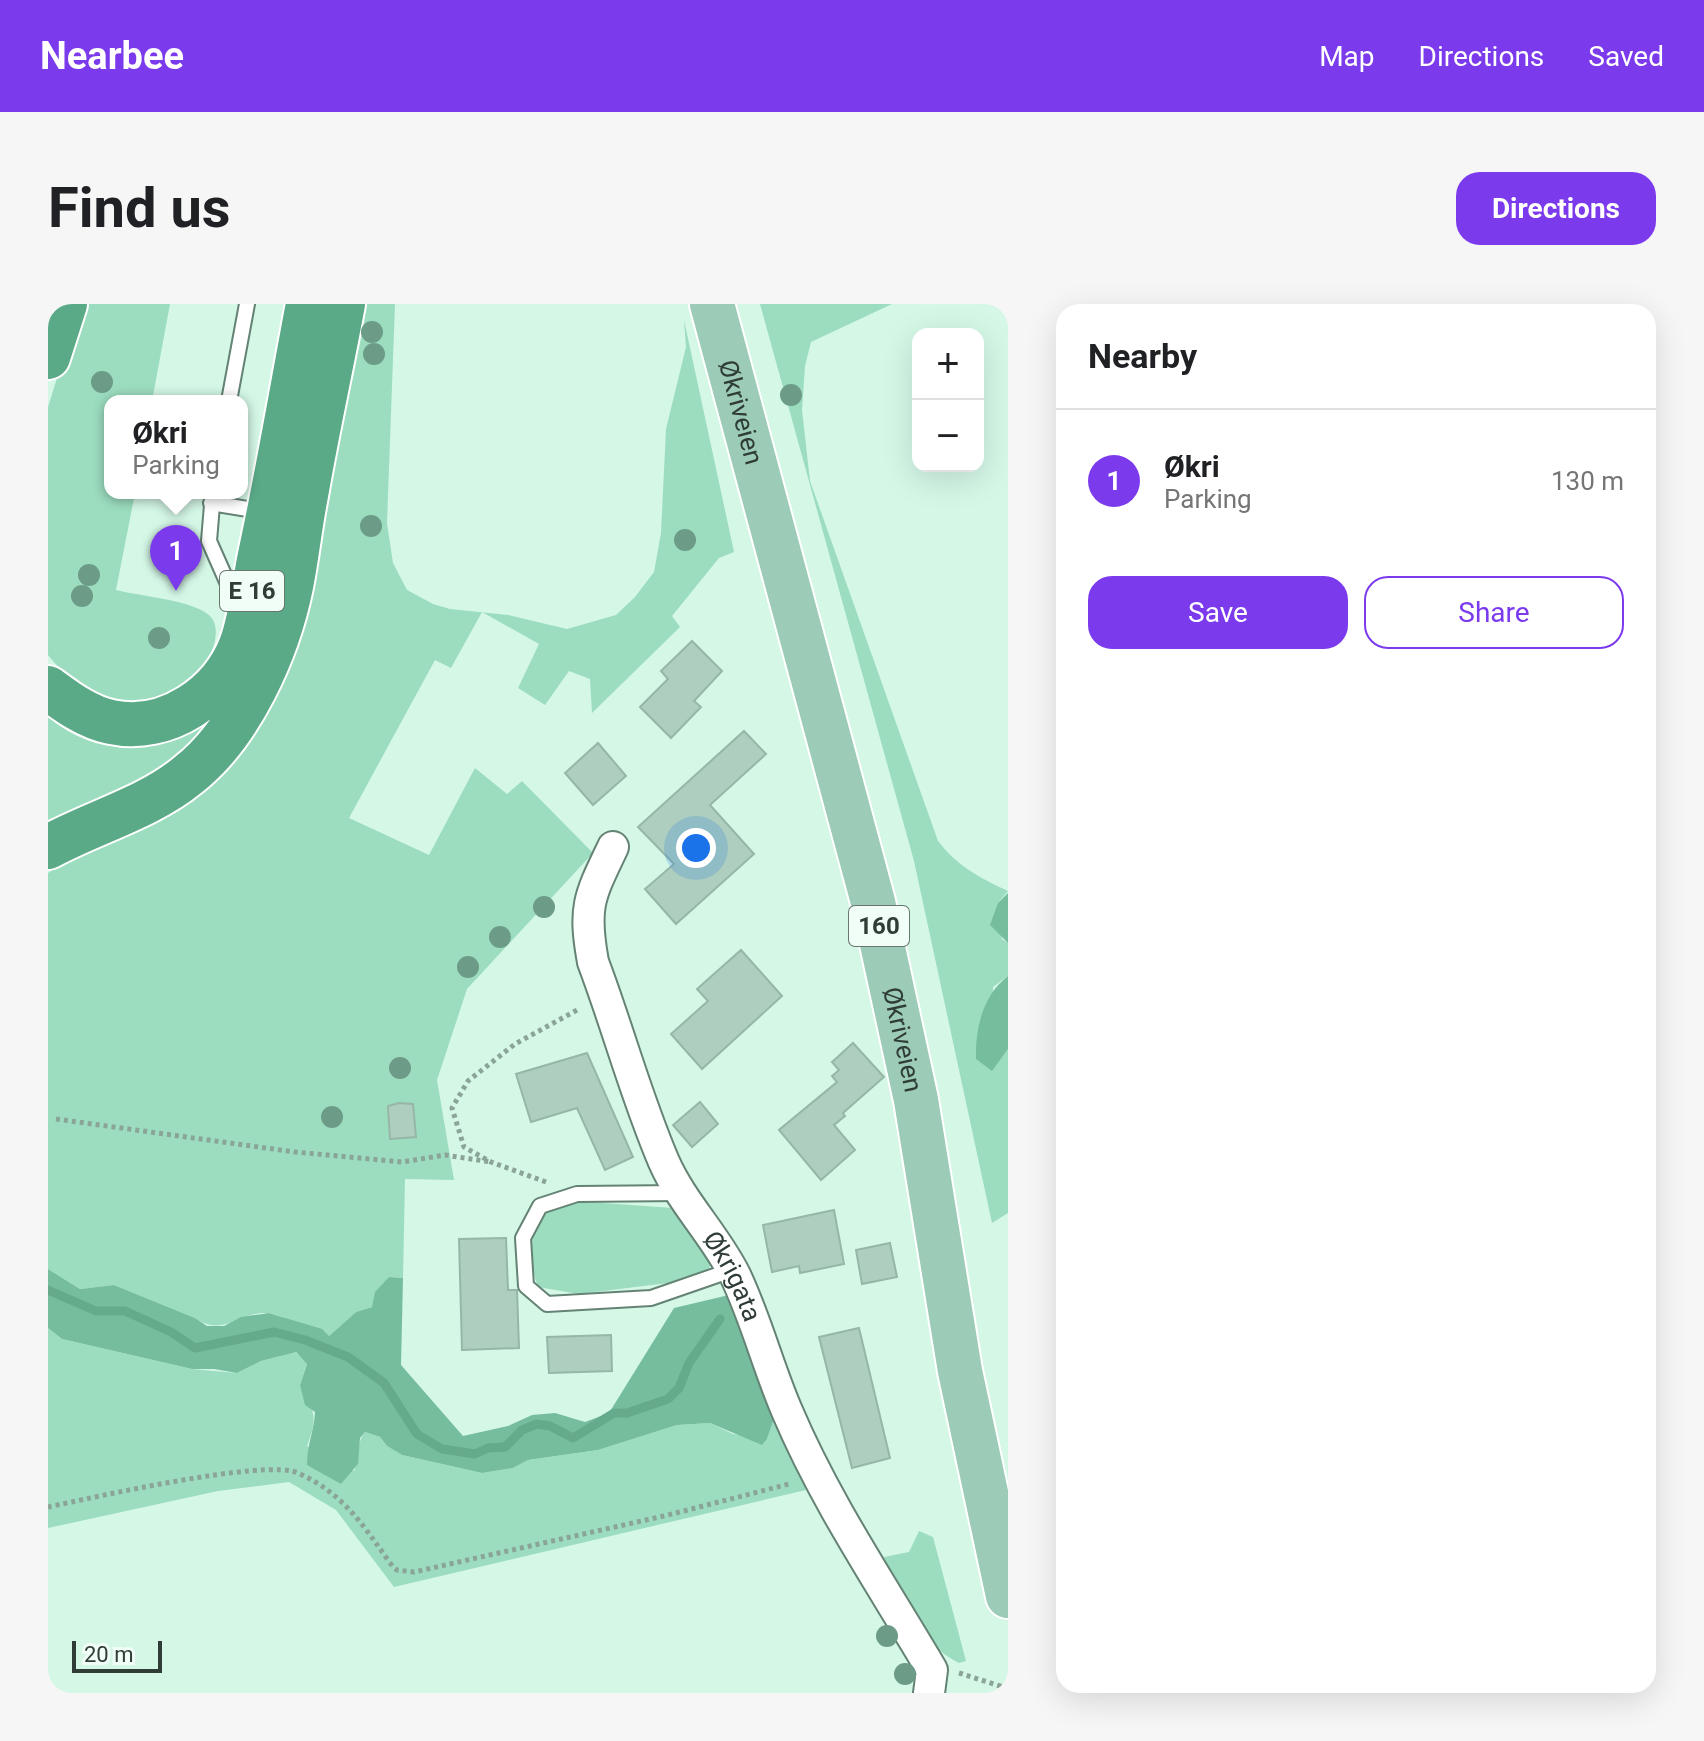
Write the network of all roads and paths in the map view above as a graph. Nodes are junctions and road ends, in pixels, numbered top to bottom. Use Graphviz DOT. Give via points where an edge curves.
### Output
graph roads {
  1 [pos="65,304"];
  2 [pos="247,304"];
  3 [pos="308,304"];
  4 [pos="343,304"];
  5 [pos="712,304"];
  6 [pos="48,357"];
  7 [pos="230,395"];
  8 [pos="212,499"];
  9 [pos="224,499"];
  10 [pos="287,504"];
  11 [pos="241,645"];
  12 [pos="48,688"];
  13 [pos="48,847"];
  14 [pos="613,847"];
  15 [pos="606,995"];
  16 [pos="56,1119"];
  17 [pos="491,1162"];
  18 [pos="681,1193"];
  19 [pos="577,1194"];
  20 [pos="732,1270"];
  21 [pos="816,1472"];
  22 [pos="48,1507"];
  23 [pos="1008,1596"];
  24 [pos="931,1682"];
  25 [pos="1004,1693"];
  1 -- 6 [label="highway"];
  2 -- 7 [label="lane"];
  3 -- 10 [label="highway, E 16"];
  4 -- 10 [label="highway, E 16"];
  5 -- 23 [label="main road, Økriveien / 160" via="877,915 916,1100 960,1371"];
  8 -- 11 [label="lane" via="209,541 232,593"];
  9 -- 10 [label="lane"];
  10 -- 11 [label="highway, E 16"];
  10 -- 13 [label="highway, E 16" via="291,589 251,699 233,726 190,774 160,795"];
  11 -- 12 [label="highway, E 16" via="218,685 191,708 163,720 112,723 85,713"];
  14 -- 15 [label="street, Økrigata" via="589,896 593,962"];
  15 -- 17 [label="path" via="515,1044 468,1081 452,1108 464,1147"];
  15 -- 18 [label="street, Økrigata" via="652,1132"];
  16 -- 17 [label="path" via="295,1152 402,1162 445,1155"];
  17 -- 19 [label="path"];
  18 -- 19 [label="lane"];
  18 -- 20 [label="street, Økrigata"];
  19 -- 20 [label="lane" via="540,1206 523,1238 526,1286 547,1304 651,1298"];
  20 -- 21 [label="street, Økrigata"];
  21 -- 22 [label="path" via="668,1515 414,1572 393,1567 342,1499 288,1470 171,1483"];
  21 -- 24 [label="street, Økrigata"];
  24 -- 25 [label="path" via="975,1677 1000,1686"];
}
